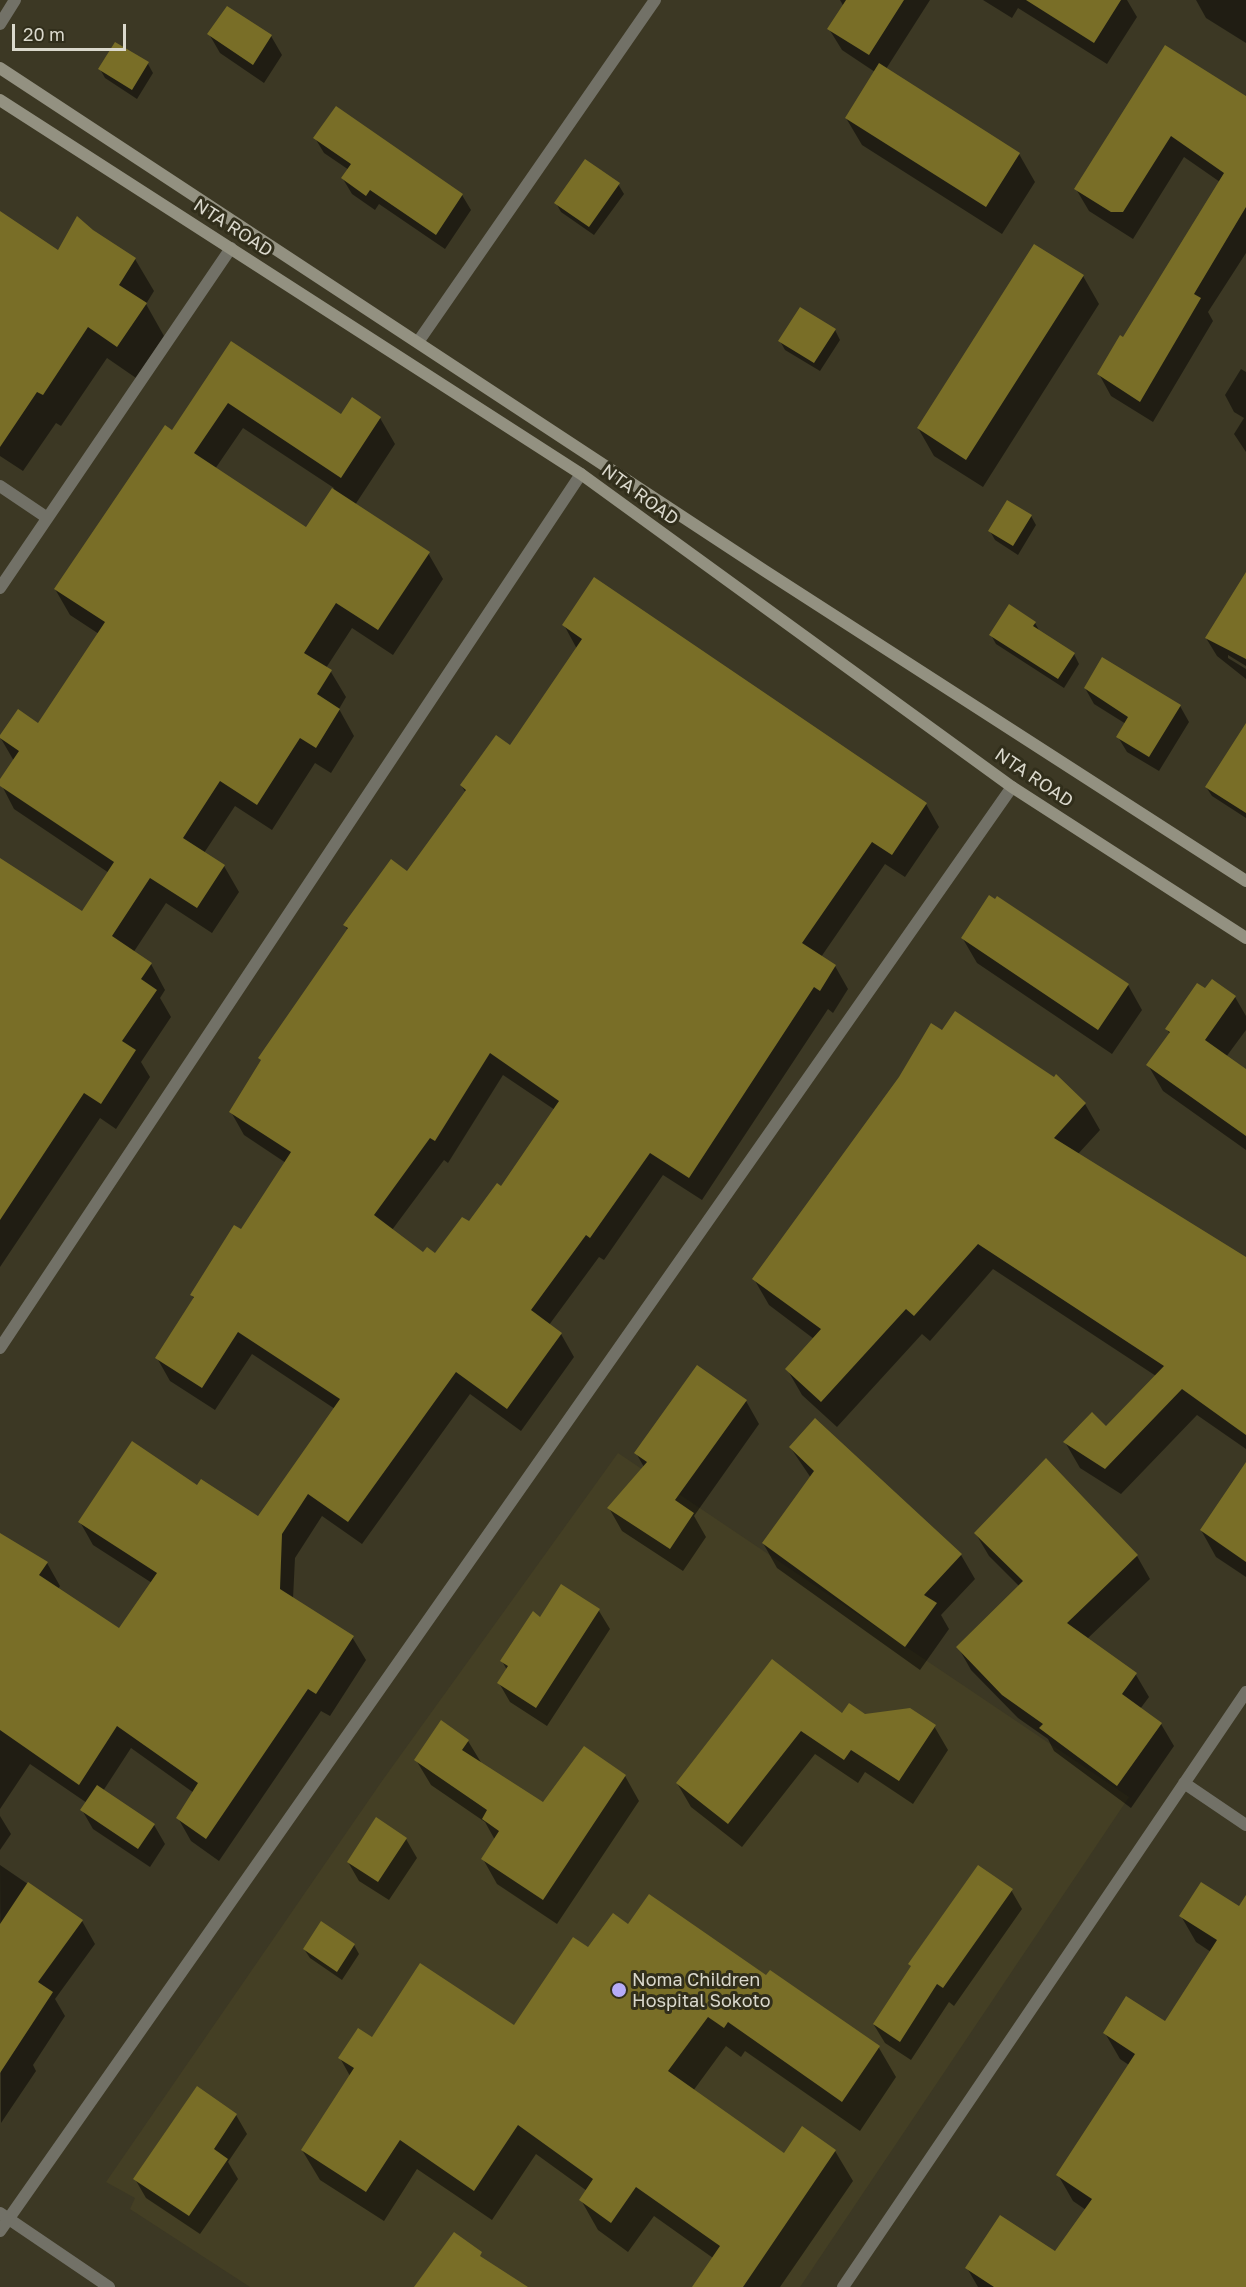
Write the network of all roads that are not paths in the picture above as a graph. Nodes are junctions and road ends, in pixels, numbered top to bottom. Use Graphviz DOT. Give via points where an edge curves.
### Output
graph roads {
  1 [pos="15,0"];
  2 [pos="655,0"];
  3 [pos="0,24"];
  4 [pos="0,68"];
  5 [pos="0,100"];
  6 [pos="231,248"];
  7 [pos="418,342"];
  8 [pos="581,474"];
  9 [pos="0,486"];
  10 [pos="46,517"];
  11 [pos="0,588"];
  12 [pos="1012,787"];
  13 [pos="1246,880"];
  14 [pos="1246,938"];
  15 [pos="0,1348"];
  16 [pos="1246,1692"];
  17 [pos="1184,1784"];
  18 [pos="1246,1825"];
  19 [pos="4,2216"];
  20 [pos="0,2231"];
  21 [pos="109,2287"];
  22 [pos="843,2287"];
  1 -- 3 [label="street"];
  2 -- 7 [label="street"];
  4 -- 7 [label="main road, NTA ROAD"];
  5 -- 6 [label="main road, NTA ROAD"];
  6 -- 8 [label="main road, NTA ROAD"];
  6 -- 10 [label="street"];
  7 -- 13 [label="main road, NTA ROAD"];
  8 -- 12 [label="main road, NTA ROAD"];
  8 -- 15 [label="street"];
  9 -- 10 [label="street"];
  10 -- 11 [label="street"];
  12 -- 14 [label="main road, NTA ROAD"];
  12 -- 19 [label="street"];
  16 -- 17 [label="street"];
  17 -- 18 [label="street"];
  17 -- 22 [label="street"];
  19 -- 20 [label="street"];
  19 -- 21 [label="street"];
}
